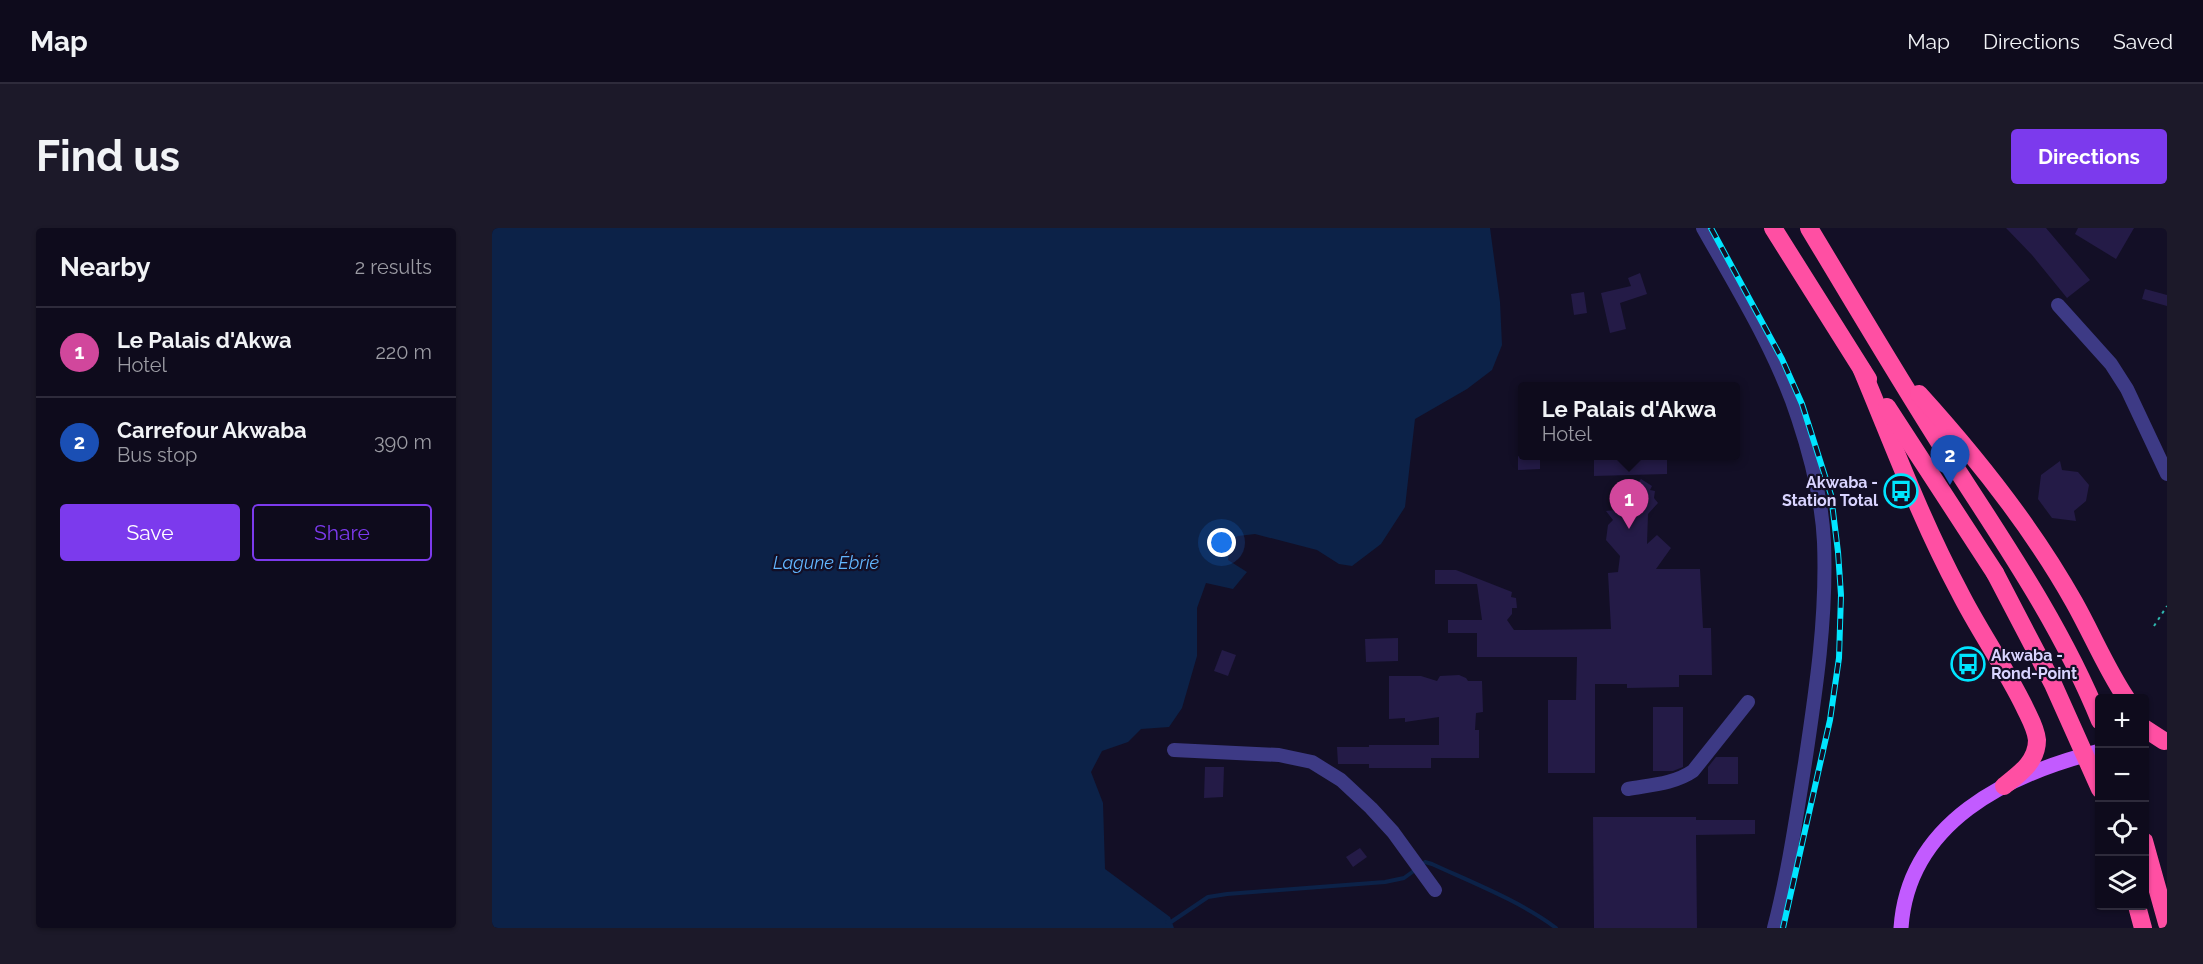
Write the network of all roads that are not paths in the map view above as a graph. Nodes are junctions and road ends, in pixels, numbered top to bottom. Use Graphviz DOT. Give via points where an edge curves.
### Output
graph roads {
  1 [pos="1703,228"];
  2 [pos="1773,228"];
  3 [pos="1809,228"];
  4 [pos="2058,304"];
  5 [pos="1886,357"];
  6 [pos="1862,370"];
  7 [pos="2167,474"];
  8 [pos="2123,694"];
  9 [pos="1748,702"];
  10 [pos="2095,711"];
  11 [pos="2149,730"];
  12 [pos="2166,741"];
  13 [pos="2149,742"];
  14 [pos="1173,750"];
  15 [pos="2095,752"];
  16 [pos="2095,778"];
  17 [pos="2004,786"];
  18 [pos="1628,789"];
  19 [pos="2149,856"];
  20 [pos="1435,890"];
  21 [pos="2138,910"];
  22 [pos="2167,923"];
  23 [pos="1774,928"];
  24 [pos="1901,928"];
  25 [pos="2143,928"];
  1 -- 23 [label="street" via="1776,362 1798,419 1814,477 1824,543 1816,700 1787,878"];
  2 -- 6 [label="highway"];
  3 -- 5 [label="highway"];
  4 -- 7 [label="street" via="2111,364"];
  5 -- 8 [label="highway" via="1958,437 2030,533 2074,602"];
  5 -- 10 [label="highway" via="2015,559"];
  6 -- 16 [label="highway, bridge" via="1995,573 2053,684"];
  6 -- 17 [label="highway" via="1959,593 2008,674 2035,729 2035,754 2024,771"];
  9 -- 18 [label="street" via="1693,771 1683,778"];
  11 -- 12 [label="highway"];
  12 -- 13 [label="main road"];
  14 -- 20 [label="street" via="1279,755 1312,762 1354,791 1393,832"];
  15 -- 17 [label="main road" via="2057,763"];
  17 -- 24 [label="main road" via="1949,825 1930,845 1911,882"];
  19 -- 22 [label="highway"];
  21 -- 25 [label="highway"];
}
